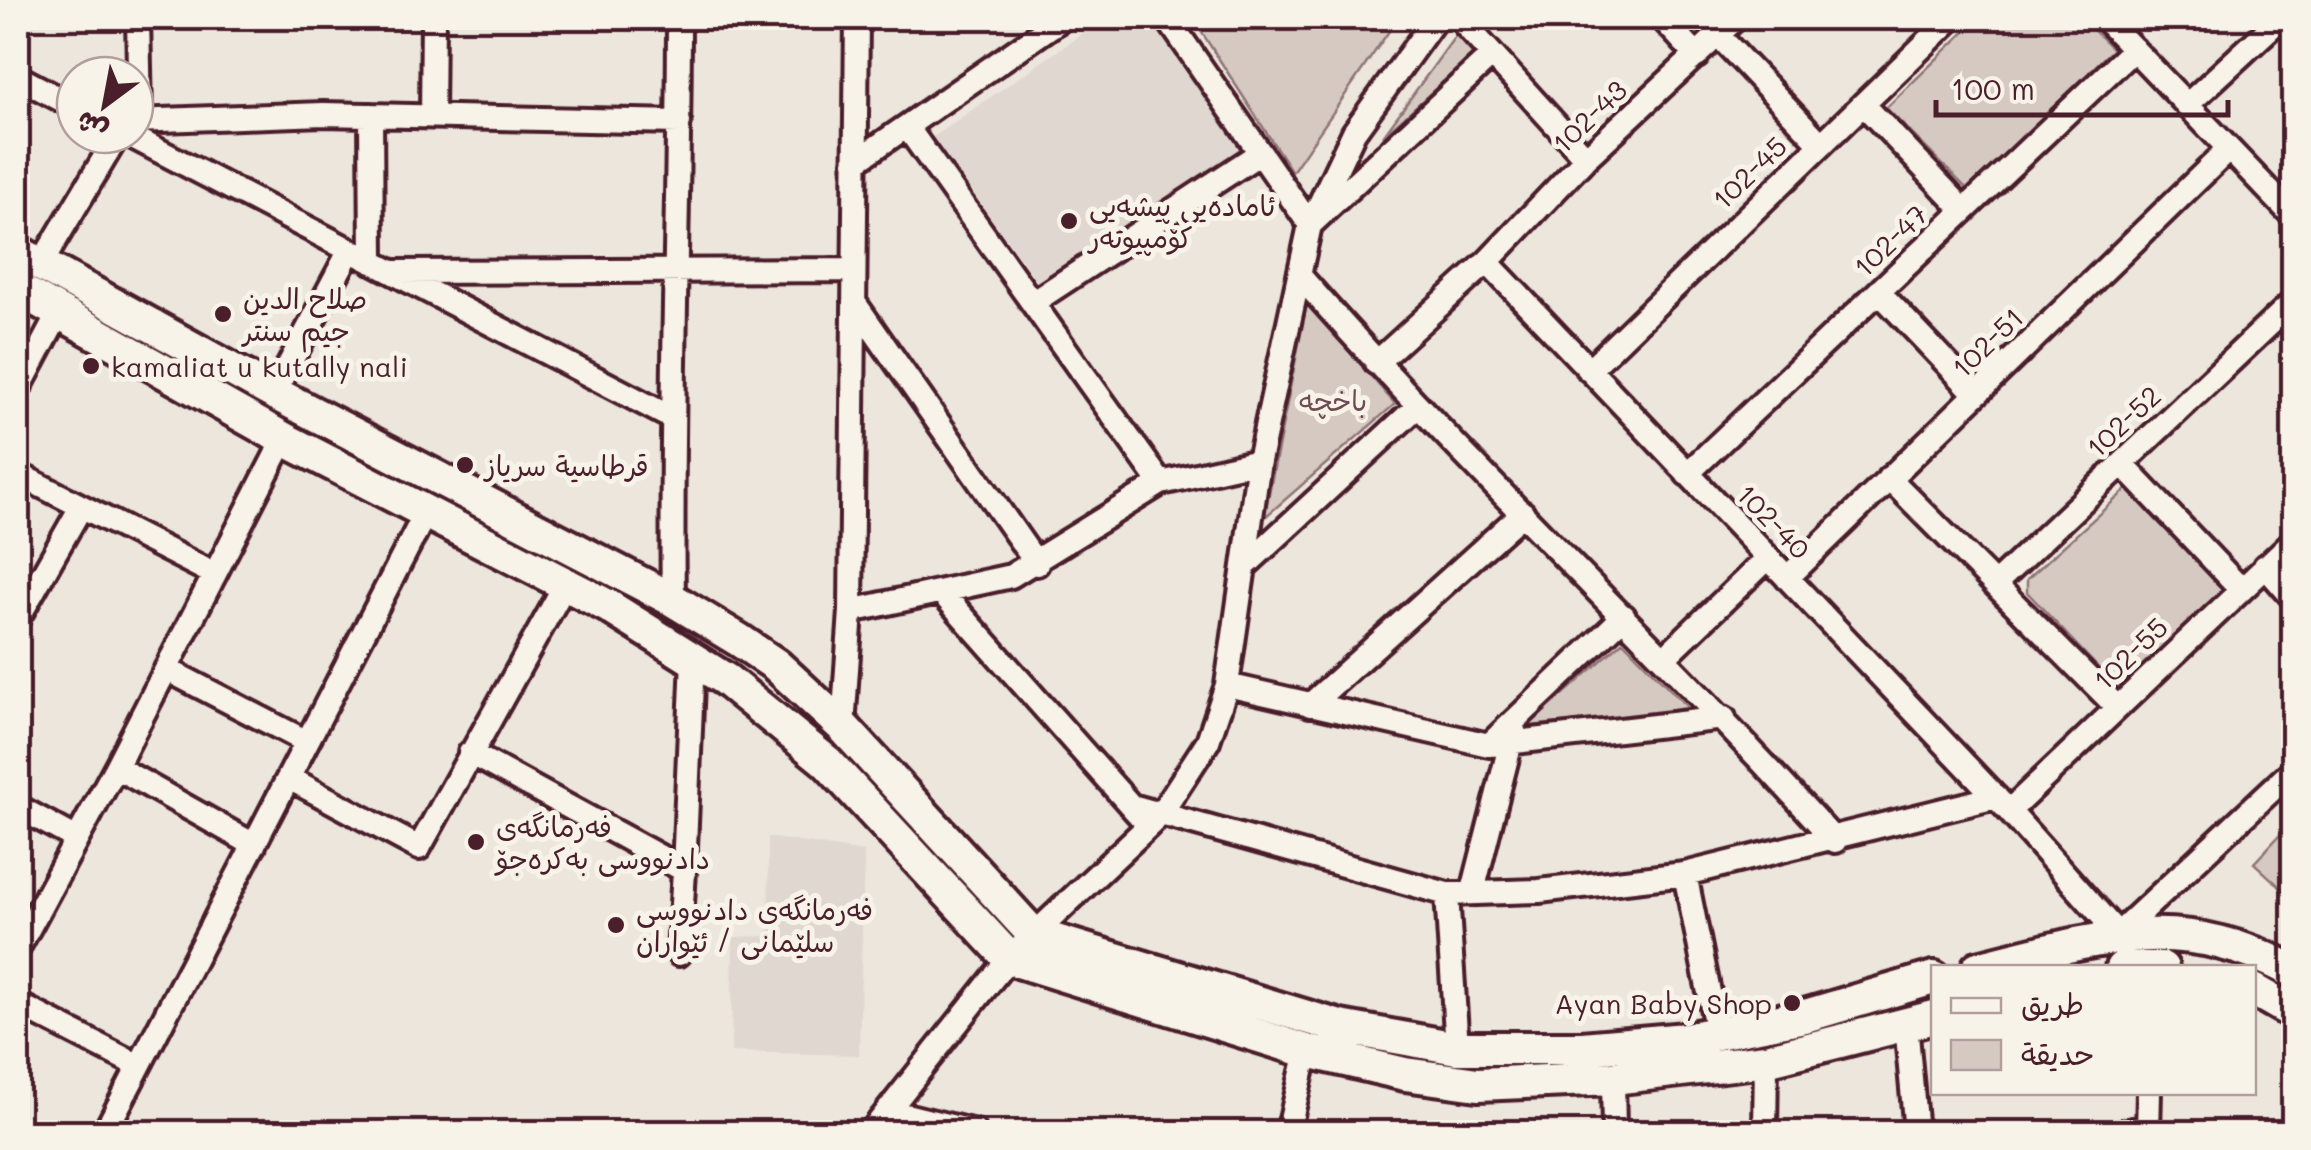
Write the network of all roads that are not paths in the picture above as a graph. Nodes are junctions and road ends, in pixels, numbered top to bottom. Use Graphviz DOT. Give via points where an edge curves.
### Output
graph roads {
  1 [pos="138,18"];
  2 [pos="433,18"];
  3 [pos="679,18"];
  4 [pos="857,18"];
  5 [pos="1064,18"];
  6 [pos="1168,18"];
  7 [pos="1436,18"];
  8 [pos="1459,18"];
  9 [pos="1662,18"];
  10 [pos="1736,18"];
  11 [pos="1952,18"];
  12 [pos="2104,18"];
  13 [pos="2282,18"];
  14 [pos="1718,35"];
  15 [pos="2134,49"];
  16 [pos="137,55"];
  17 [pos="1492,55"];
  18 [pos="1697,56"];
  19 [pos="18,77"];
  20 [pos="55,96"];
  21 [pos="1863,104"];
  22 [pos="2187,105"];
  23 [pos="371,114"];
  24 [pos="432,116"];
  25 [pos="679,122"];
  26 [pos="155,123"];
  27 [pos="907,126"];
  28 [pos="155,136"];
  29 [pos="1822,144"];
  30 [pos="2229,149"];
  31 [pos="1260,153"];
  32 [pos="104,155"];
  33 [pos="1586,158"];
  34 [pos="855,162"];
  35 [pos="1964,210"];
  36 [pos="2294,217"];
  37 [pos="1310,225"];
  38 [pos="350,250"];
  39 [pos="29,258"];
  40 [pos="1486,262"];
  41 [pos="382,267"];
  42 [pos="677,270"];
  43 [pos="853,270"];
  44 [pos="1299,275"];
  45 [pos="18,289"];
  46 [pos="1879,292"];
  47 [pos="854,302"];
  48 [pos="1035,302"];
  49 [pos="2294,302"];
  50 [pos="60,311"];
  51 [pos="1376,363"];
  52 [pos="1589,370"];
  53 [pos="18,390"];
  54 [pos="274,392"];
  55 [pos="1976,394"];
  56 [pos="1418,406"];
  57 [pos="670,417"];
  58 [pos="284,440"];
  59 [pos="1258,461"];
  60 [pos="2122,464"];
  61 [pos="18,474"];
  62 [pos="1688,474"];
  63 [pos="1890,478"];
  64 [pos="1161,483"];
  65 [pos="81,506"];
  66 [pos="426,512"];
  67 [pos="1523,513"];
  68 [pos="2294,540"];
  69 [pos="567,546"];
  70 [pos="1768,558"];
  71 [pos="1036,564"];
  72 [pos="1247,564"];
  73 [pos="2265,566"];
  74 [pos="214,574"];
  75 [pos="626,576"];
  76 [pos="1787,578"];
  77 [pos="559,580"];
  78 [pos="1995,584"];
  79 [pos="2241,589"];
  80 [pos="944,594"];
  81 [pos="673,600"];
  82 [pos="2294,600"];
  83 [pos="608,606"];
  84 [pos="851,611"];
  85 [pos="1624,616"];
  86 [pos="18,618"];
  87 [pos="1664,657"];
  88 [pos="693,659"];
  89 [pos="166,669"];
  90 [pos="1227,685"];
  91 [pos="1310,705"];
  92 [pos="2117,708"];
  93 [pos="1724,718"];
  94 [pos="843,727"];
  95 [pos="307,742"];
  96 [pos="1500,744"];
  97 [pos="470,753"];
  98 [pos="116,768"];
  99 [pos="2294,769"];
  100 [pos="288,778"];
  101 [pos="2002,804"];
  102 [pos="18,807"];
  103 [pos="1155,821"];
  104 [pos="77,839"];
  105 [pos="1834,841"];
  106 [pos="254,845"];
  107 [pos="684,870"];
  108 [pos="1685,874"];
  109 [pos="1472,892"];
  110 [pos="1447,894"];
  111 [pos="2152,932"];
  112 [pos="1033,934"];
  113 [pos="2118,934"];
  114 [pos="18,948"];
  115 [pos="679,954"];
  116 [pos="1010,958"];
  117 [pos="1990,965"];
  118 [pos="2152,965"];
  119 [pos="2294,972"];
  120 [pos="1931,979"];
  121 [pos="2256,991"];
  122 [pos="18,1004"];
  123 [pos="2294,1013"];
  124 [pos="1920,1020"];
  125 [pos="1718,1032"];
  126 [pos="1457,1048"];
  127 [pos="1307,1051"];
  128 [pos="1766,1060"];
  129 [pos="139,1066"];
  130 [pos="1613,1078"];
  131 [pos="2149,1095"];
  132 [pos="889,1111"];
  133 [pos="2148,1130"];
  134 [pos="105,1132"];
  135 [pos="871,1132"];
  136 [pos="974,1132"];
  137 [pos="1288,1132"];
  138 [pos="1614,1132"];
  139 [pos="1765,1132"];
  140 [pos="1916,1132"];
  141 [pos="2123,1132"];
  1 -- 16 [label="street"];
  2 -- 24 [label="street"];
  3 -- 25 [label="street"];
  4 -- 34 [label="street"];
  5 -- 27 [label="street"];
  6 -- 31 [label="street"];
  7 -- 37 [label="street" via="1354,132"];
  8 -- 17 [label="street"];
  9 -- 18 [label="street"];
  10 -- 14 [label="street, 102-43"];
  11 -- 21 [label="street, 102-45"];
  12 -- 15 [label="street"];
  13 -- 22 [label="street"];
  14 -- 18 [label="street, 102-43"];
  14 -- 29 [label="street"];
  15 -- 22 [label="street"];
  15 -- 35 [label="street, 102-47"];
  17 -- 33 [label="street"];
  17 -- 37 [label="street"];
  18 -- 33 [label="street, 102-43"];
  19 -- 20 [label="street"];
  21 -- 29 [label="street, 102-45"];
  21 -- 35 [label="street"];
  22 -- 30 [label="street"];
  23 -- 24 [label="street"];
  23 -- 26 [label="street"];
  23 -- 41 [label="street"];
  24 -- 25 [label="street"];
  25 -- 42 [label="street"];
  27 -- 34 [label="street"];
  27 -- 48 [label="street"];
  28 -- 38 [label="street"];
  29 -- 52 [label="street, 102-45"];
  30 -- 36 [label="street"];
  30 -- 55 [label="street, 102-51"];
  31 -- 37 [label="street"];
  31 -- 48 [label="street"];
  32 -- 39 [label="street"];
  33 -- 40 [label="street, 102-43"];
  34 -- 43 [label="street"];
  35 -- 46 [label="street, 102-47"];
  37 -- 44 [label="street"];
  38 -- 41 [label="street"];
  38 -- 54 [label="street"];
  39 -- 54 [label="main road"];
  40 -- 51 [label="street"];
  40 -- 52 [label="street, 102-40"];
  41 -- 42 [label="street"];
  41 -- 57 [label="street"];
  42 -- 43 [label="street"];
  42 -- 57 [label="street"];
  43 -- 47 [label="street"];
  44 -- 51 [label="street"];
  44 -- 59 [label="street"];
  45 -- 50 [label="main road"];
  46 -- 55 [label="street"];
  46 -- 62 [label="street, 102-47"];
  47 -- 71 [label="street"];
  47 -- 84 [label="street"];
  48 -- 64 [label="street"];
  49 -- 60 [label="street, 102-52"];
  50 -- 53 [label="street"];
  50 -- 58 [label="main road"];
  51 -- 56 [label="street"];
  52 -- 62 [label="street, 102-40"];
  54 -- 69 [label="main road"];
  55 -- 63 [label="street, 102-51"];
  56 -- 67 [label="street"];
  56 -- 72 [label="street"];
  57 -- 81 [label="street"];
  58 -- 66 [label="main road"];
  58 -- 74 [label="street"];
  59 -- 64 [label="street"];
  59 -- 72 [label="street"];
  60 -- 78 [label="street, 102-52"];
  60 -- 79 [label="street"];
  61 -- 65 [label="street"];
  62 -- 70 [label="street, 102-40"];
  63 -- 76 [label="street, 102-51"];
  63 -- 78 [label="street"];
  64 -- 71 [label="street"];
  65 -- 74 [label="street"];
  65 -- 86 [label="street"];
  66 -- 77 [label="main road"];
  66 -- 95 [label="street"];
  67 -- 85 [label="street"];
  67 -- 91 [label="street"];
  68 -- 73 [label="street, 102-55"];
  69 -- 75 [label="main road"];
  69 -- 77 [label="main road"];
  70 -- 76 [label="street, 102-40"];
  70 -- 87 [label="street"];
  71 -- 80 [label="street"];
  72 -- 90 [label="street"];
  73 -- 79 [label="street, 102-55"];
  73 -- 82 [label="street"];
  74 -- 89 [label="street"];
  75 -- 81 [label="main road"];
  75 -- 83 [label="main road"];
  76 -- 101 [label="street, 102-40"];
  77 -- 83 [label="main road"];
  77 -- 97 [label="street"];
  78 -- 92 [label="street"];
  79 -- 92 [label="street, 102-55"];
  80 -- 84 [label="street"];
  80 -- 103 [label="street" via="1132,806"];
  81 -- 94 [label="main road" via="776,666"];
  83 -- 88 [label="main road"];
  84 -- 94 [label="street"];
  85 -- 87 [label="street"];
  85 -- 96 [label="street" via="1517,718"];
  87 -- 93 [label="street"];
  88 -- 107 [label="street"];
  88 -- 116 [label="main road" via="820,754"];
  89 -- 95 [label="street"];
  89 -- 98 [label="street"];
  90 -- 91 [label="street"];
  90 -- 103 [label="street" via="1201,754"];
  91 -- 96 [label="street"];
  92 -- 101 [label="street, 102-55"];
  93 -- 96 [label="street"];
  93 -- 105 [label="street"];
  94 -- 112 [label="main road"];
  95 -- 100 [label="street"];
  96 -- 109 [label="street"];
  97 -- 100 [label="street" via="419,848"];
  97 -- 107 [label="street"];
  98 -- 104 [label="street"];
  98 -- 106 [label="street"];
  99 -- 113 [label="street"];
  100 -- 106 [label="street"];
  101 -- 105 [label="street"];
  101 -- 113 [label="street, 102-40"];
  102 -- 104 [label="street"];
  103 -- 110 [label="street"];
  103 -- 112 [label="street"];
  104 -- 114 [label="street"];
  105 -- 108 [label="street"];
  106 -- 129 [label="street"];
  107 -- 115 [label="street"];
  108 -- 109 [label="street"];
  108 -- 125 [label="street"];
  109 -- 110 [label="street"];
  110 -- 126 [label="street"];
  111 -- 113 [label="main road"];
  111 -- 118 [label="street"];
  111 -- 119 [label="main road" via="2228,944"];
  112 -- 116 [label="street"];
  112 -- 126 [label="main road" via="1340,1027"];
  113 -- 117 [label="main road"];
  116 -- 127 [label="main road"];
  116 -- 132 [label="street"];
  120 -- 125 [label="main road" via="1805,1016"];
  121 -- 123 [label="main road"];
  122 -- 129 [label="street"];
  124 -- 128 [label="main road"];
  124 -- 140 [label="street"];
  125 -- 126 [label="main road" via="1623,1046"];
  127 -- 130 [label="main road" via="1454,1082"];
  127 -- 137 [label="street"];
  128 -- 130 [label="main road"];
  128 -- 139 [label="street"];
  129 -- 134 [label="street"];
  130 -- 138 [label="street"];
  131 -- 133 [label="street"];
  132 -- 135 [label="street"];
  132 -- 136 [label="street"];
  133 -- 141 [label="street"];
}
